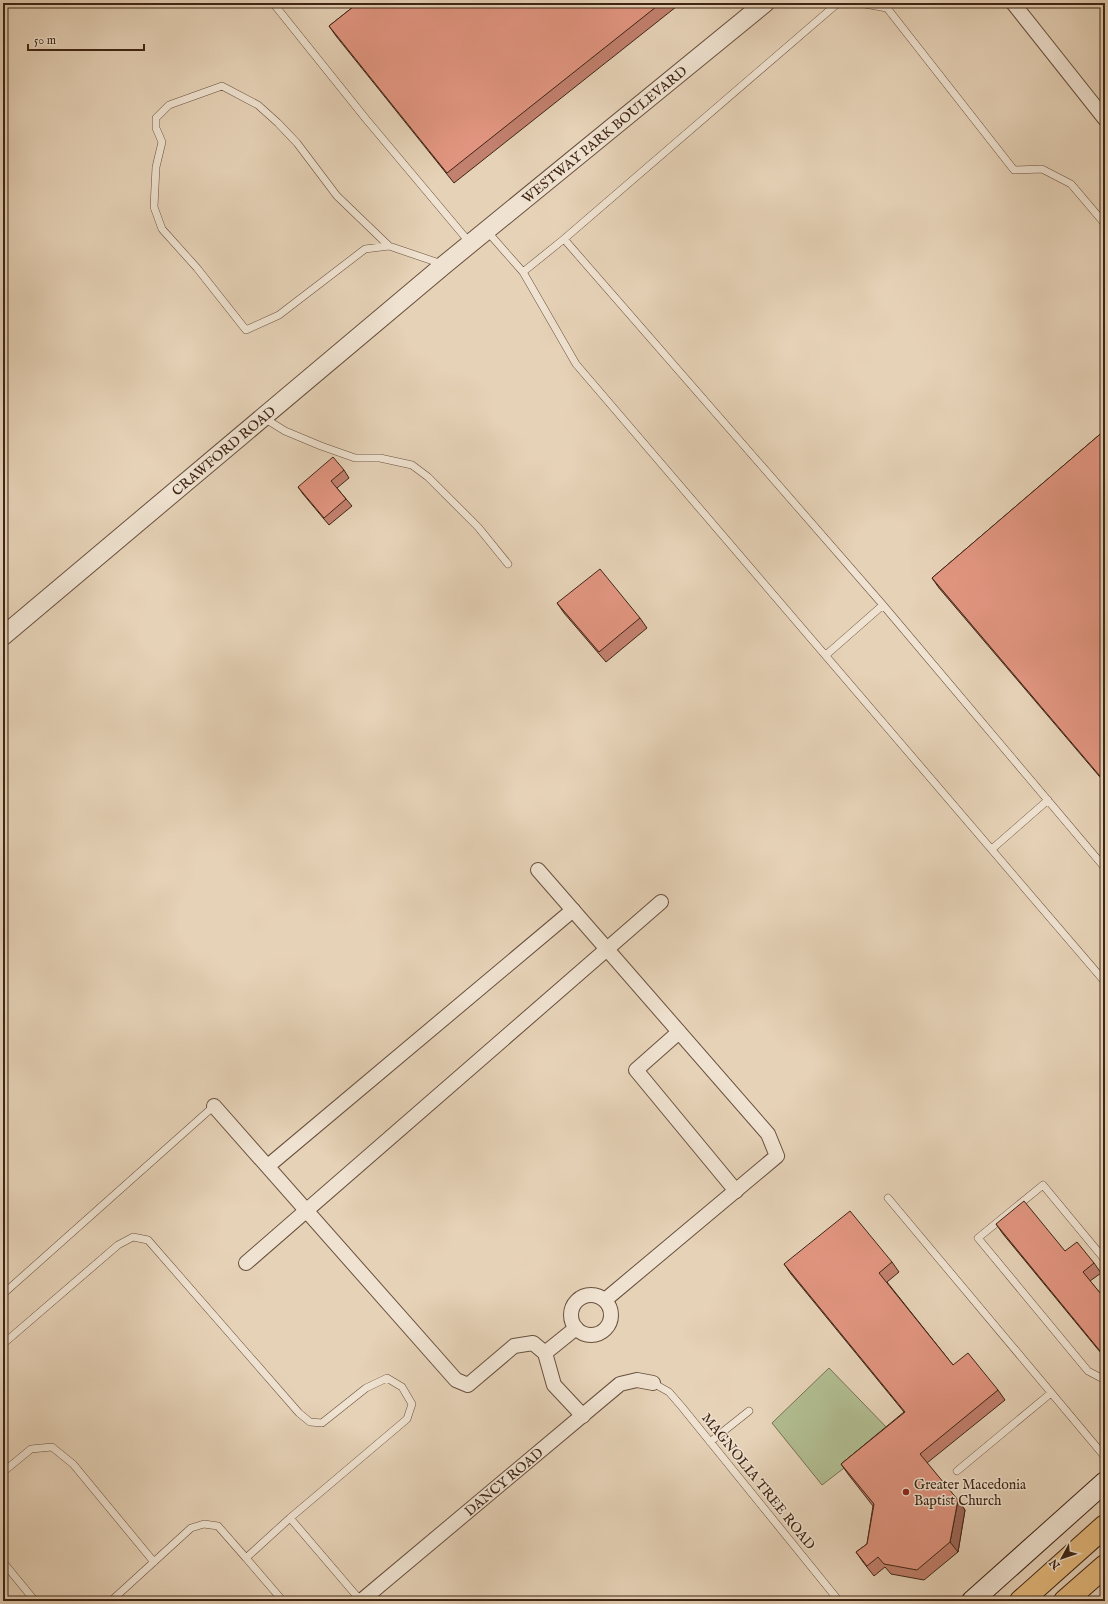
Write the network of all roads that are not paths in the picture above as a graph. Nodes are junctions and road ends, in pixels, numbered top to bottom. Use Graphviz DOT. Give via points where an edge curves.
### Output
graph roads {
  1 [pos="273,3"];
  2 [pos="765,3"];
  3 [pos="838,3"];
  4 [pos="859,3"];
  5 [pos="1013,3"];
  6 [pos="890,5"];
  7 [pos="1105,119"];
  8 [pos="1105,224"];
  9 [pos="486,230"];
  10 [pos="564,239"];
  11 [pos="470,243"];
  12 [pos="389,246"];
  13 [pos="444,265"];
  14 [pos="523,272"];
  15 [pos="262,417"];
  16 [pos="508,564"];
  17 [pos="883,606"];
  18 [pos="3,636"];
  19 [pos="826,655"];
  20 [pos="1048,800"];
  21 [pos="992,849"];
  22 [pos="1105,868"];
  23 [pos="538,870"];
  24 [pos="661,902"];
  25 [pos="573,910"];
  26 [pos="607,950"];
  27 [pos="1105,982"];
  28 [pos="679,1032"];
  29 [pos="214,1106"];
  30 [pos="268,1166"];
  31 [pos="736,1191"];
  32 [pos="888,1198"];
  33 [pos="306,1210"];
  34 [pos="1105,1260"];
  35 [pos="246,1263"];
  36 [pos="3,1294"];
  37 [pos="606,1300"];
  38 [pos="576,1328"];
  39 [pos="3,1344"];
  40 [pos="545,1353"];
  41 [pos="1105,1380"];
  42 [pos="653,1383"];
  43 [pos="1051,1393"];
  44 [pos="749,1411"];
  45 [pos="583,1416"];
  46 [pos="710,1442"];
  47 [pos="1105,1457"];
  48 [pos="3,1472"];
  49 [pos="957,1472"];
  50 [pos="1105,1482"];
  51 [pos="290,1518"];
  52 [pos="1105,1526"];
  53 [pos="246,1558"];
  54 [pos="3,1562"];
  55 [pos="154,1562"];
  56 [pos="1105,1566"];
  57 [pos="35,1601"];
  58 [pos="111,1601"];
  59 [pos="283,1601"];
  60 [pos="361,1601"];
  61 [pos="839,1601"];
  62 [pos="972,1601"];
  63 [pos="1021,1601"];
  64 [pos="1065,1601"];
  1 -- 11 [label="lane"];
  2 -- 9 [label="street, WESTWAY PARK BOULEVARD"];
  3 -- 10 [label="lane"];
  4 -- 6 [label="lane"];
  5 -- 7 [label="street"];
  6 -- 8 [label="lane" via="1014,170 1042,169 1071,184"];
  9 -- 11 [label="street, WESTWAY PARK BOULEVARD"];
  9 -- 14 [label="lane"];
  10 -- 14 [label="lane"];
  10 -- 17 [label="lane"];
  11 -- 13 [label="street, WESTWAY PARK BOULEVARD"];
  12 -- 12 [label="lane" via="365,249 279,315 246,330 162,229 154,207 156,167 162,142 156,128 156,118 169,105 222,86 258,105 297,143 337,196"];
  12 -- 13 [label="lane"];
  13 -- 15 [label="street, CRAWFORD ROAD"];
  14 -- 19 [label="lane" via="576,364"];
  15 -- 16 [label="lane" via="286,432 355,458 380,458 412,465 428,477 478,527"];
  15 -- 18 [label="street, CRAWFORD ROAD"];
  17 -- 19 [label="lane"];
  17 -- 20 [label="lane"];
  19 -- 21 [label="lane"];
  20 -- 21 [label="lane"];
  20 -- 22 [label="lane"];
  21 -- 27 [label="lane"];
  23 -- 25 [label="street"];
  24 -- 26 [label="street"];
  25 -- 26 [label="street"];
  25 -- 30 [label="street"];
  26 -- 28 [label="street"];
  26 -- 33 [label="street"];
  28 -- 31 [label="street" via="768,1134 777,1156"];
  28 -- 31 [label="street" via="636,1070"];
  29 -- 30 [label="street"];
  29 -- 36 [label="lane"];
  30 -- 33 [label="street"];
  31 -- 37 [label="street"];
  32 -- 43 [label="lane"];
  33 -- 35 [label="street"];
  33 -- 40 [label="street" via="456,1380 468,1386 514,1346 533,1343"];
  34 -- 41 [label="lane" via="1043,1185 978,1238 1088,1371"];
  37 -- 38 [label="street" via="587,1295 576,1302 571,1315"];
  37 -- 38 [label="street" via="611,1312 609,1325 605,1330 593,1335"];
  38 -- 40 [label="street"];
  39 -- 51 [label="lane" via="118,1245 133,1237 148,1240 299,1413 310,1422 322,1423 366,1388 387,1378 402,1387 412,1404 407,1419"];
  40 -- 45 [label="street" via="554,1385"];
  42 -- 45 [label="street, DANCY ROAD" via="637,1380 620,1384"];
  42 -- 46 [label="lane, MAGNOLIA TREE ROAD" via="669,1392"];
  43 -- 47 [label="lane"];
  43 -- 49 [label="lane"];
  44 -- 46 [label="lane"];
  45 -- 60 [label="street, DANCY ROAD"];
  46 -- 61 [label="lane, MAGNOLIA TREE ROAD"];
  48 -- 55 [label="lane" via="31,1449 52,1447 73,1464"];
  50 -- 62 [label="main road"];
  51 -- 53 [label="lane"];
  51 -- 60 [label="lane"];
  52 -- 63 [label="highway"];
  53 -- 55 [label="lane" via="218,1526 204,1524 191,1528"];
  53 -- 59 [label="lane"];
  54 -- 57 [label="lane"];
  55 -- 58 [label="lane"];
  56 -- 64 [label="highway"];
}
